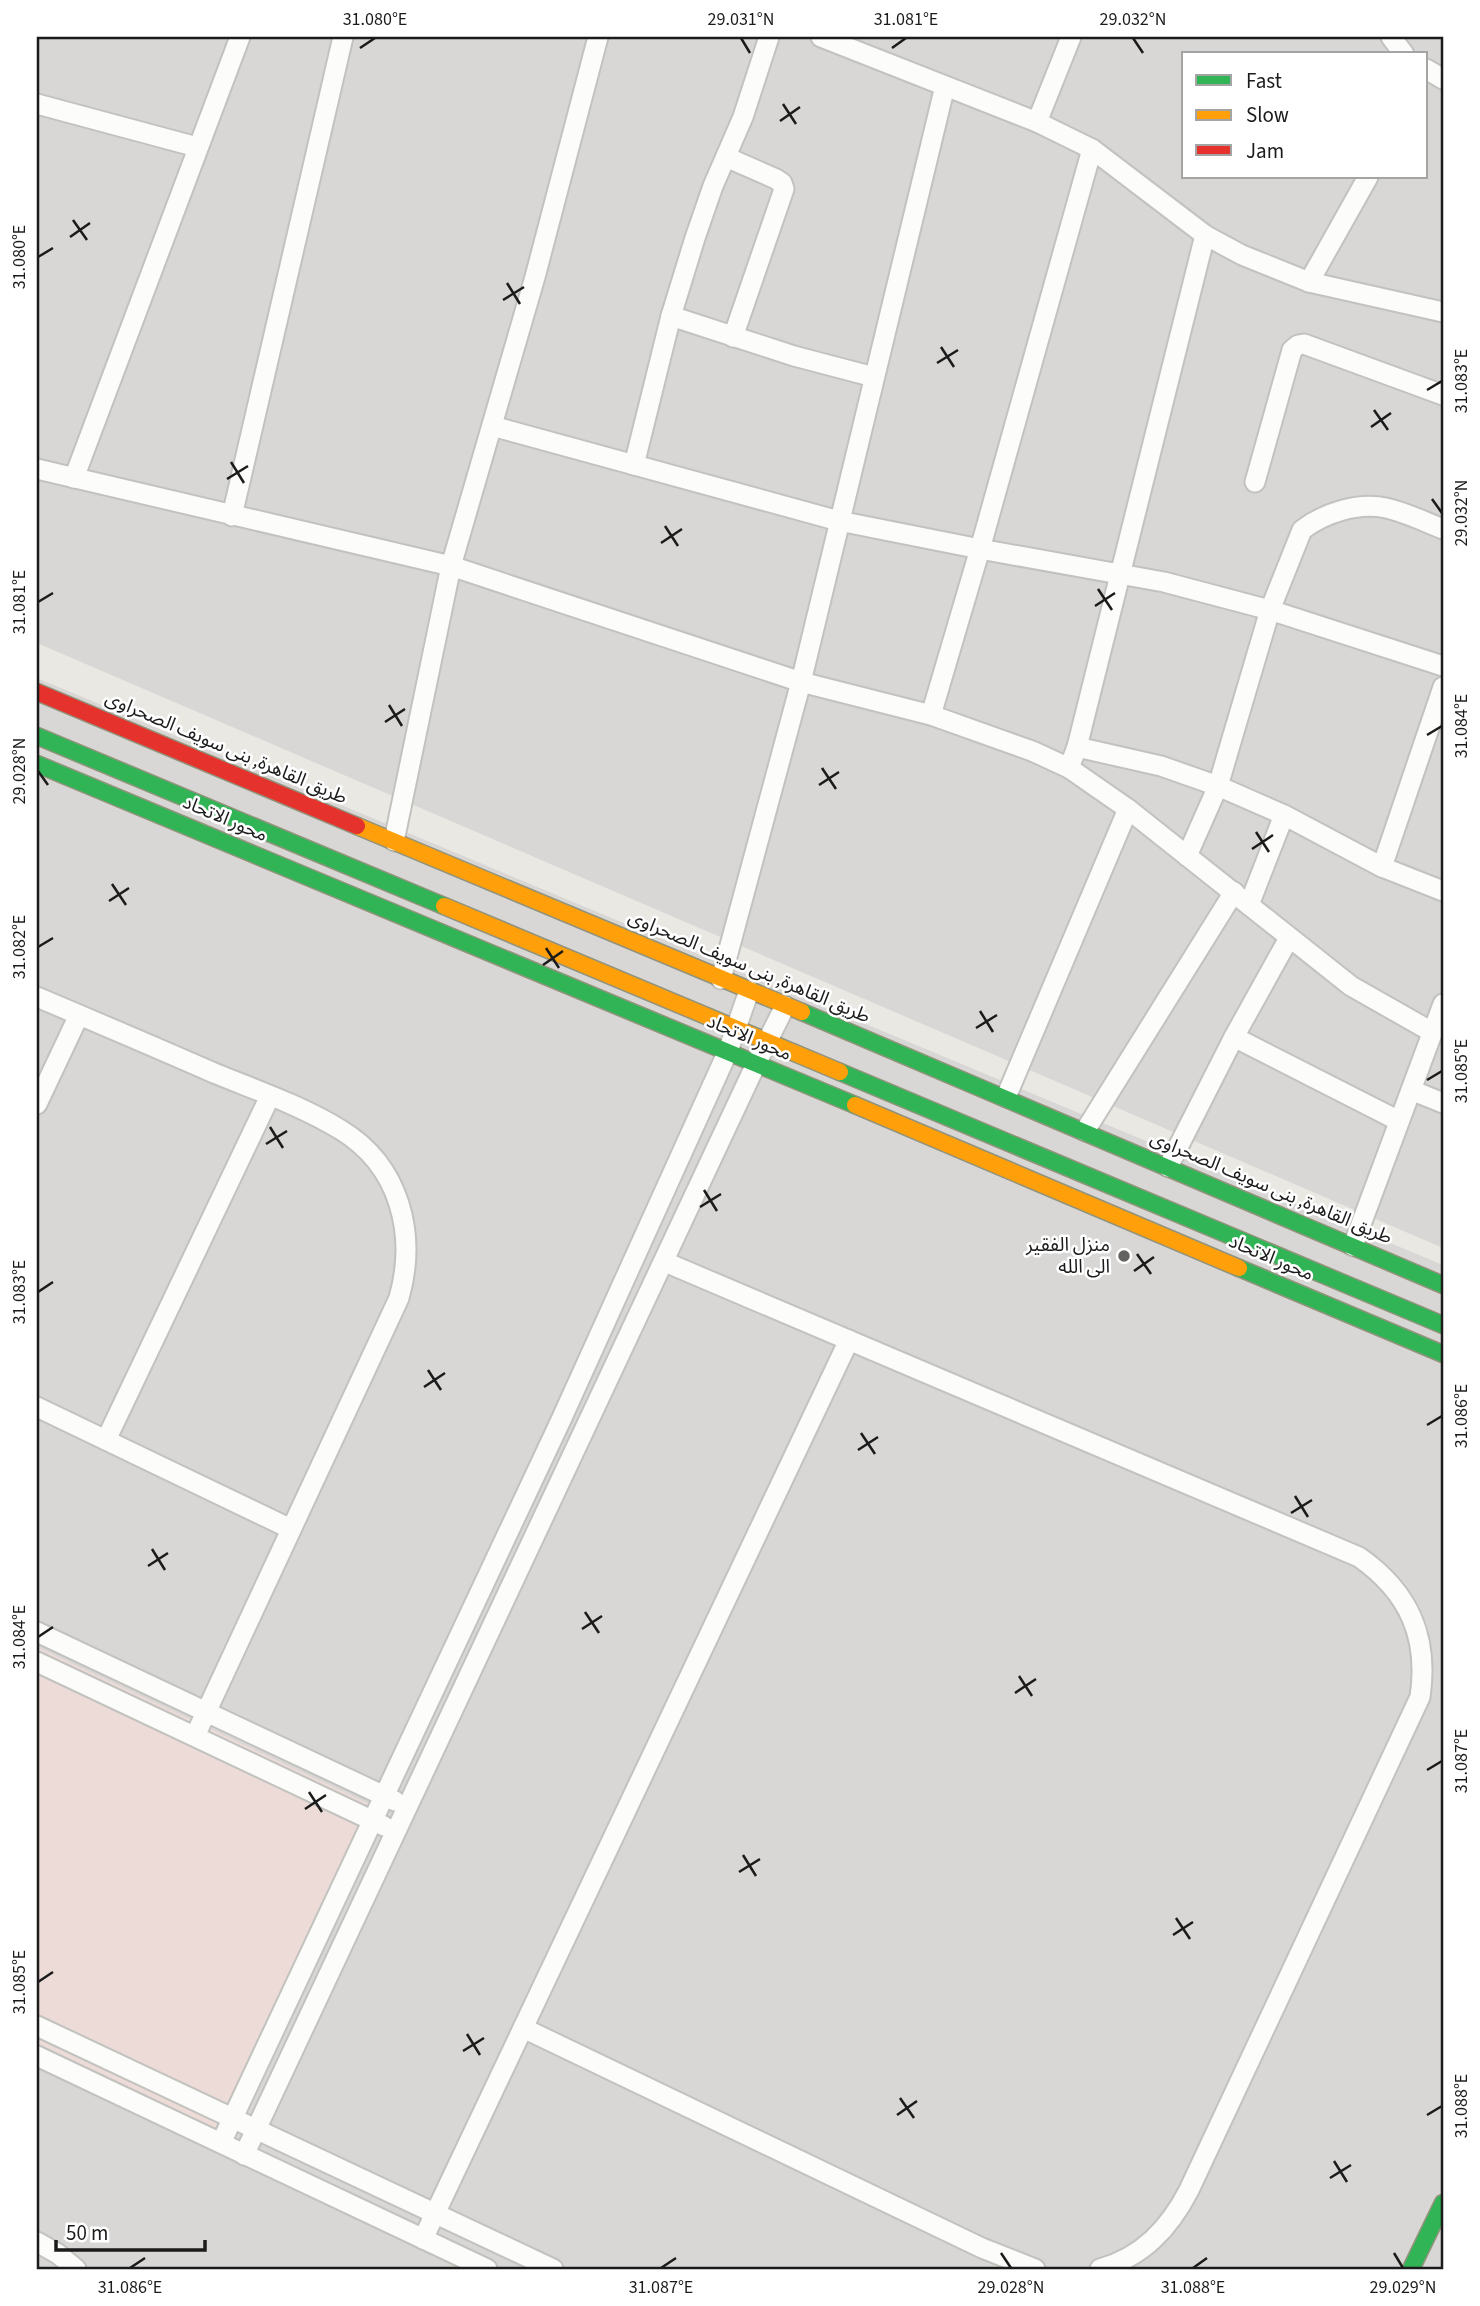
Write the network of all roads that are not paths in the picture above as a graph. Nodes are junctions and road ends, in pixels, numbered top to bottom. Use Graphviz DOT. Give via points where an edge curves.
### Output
graph roads {
  1 [pos="240,37"];
  2 [pos="343,37"];
  3 [pos="598,37"];
  4 [pos="769,37"];
  5 [pos="821,37"];
  6 [pos="1071,37"];
  7 [pos="1391,37"];
  8 [pos="843,41"];
  9 [pos="1402,52"];
  10 [pos="945,86"];
  11 [pos="37,104"];
  12 [pos="1037,122"];
  13 [pos="197,147"];
  14 [pos="1092,149"];
  15 [pos="726,157"];
  16 [pos="1367,178"];
  17 [pos="1205,235"];
  18 [pos="1309,282"];
  19 [pos="1443,312"];
  20 [pos="671,316"];
  21 [pos="733,337"];
  22 [pos="874,377"];
  23 [pos="1443,395"];
  24 [pos="492,426"];
  25 [pos="634,465"];
  26 [pos="37,469"];
  27 [pos="74,478"];
  28 [pos="1255,482"];
  29 [pos="232,516"];
  30 [pos="839,521"];
  31 [pos="1443,529"];
  32 [pos="981,549"];
  33 [pos="451,566"];
  34 [pos="1121,573"];
  35 [pos="1270,610"];
  36 [pos="1443,666"];
  37 [pos="801,681"];
  38 [pos="1443,687"];
  39 [pos="37,692"];
  40 [pos="931,715"];
  41 [pos="37,736"];
  42 [pos="1077,747"];
  43 [pos="37,764"];
  44 [pos="1069,768"];
  45 [pos="1217,786"];
  46 [pos="1128,810"];
  47 [pos="1284,815"];
  48 [pos="394,842"];
  49 [pos="1186,856"];
  50 [pos="1382,867"];
  51 [pos="1443,891"];
  52 [pos="1234,892"];
  53 [pos="1249,905"];
  54 [pos="1289,938"];
  55 [pos="721,979"];
  56 [pos="749,991"];
  57 [pos="37,997"];
  58 [pos="1443,1004"];
  59 [pos="786,1006"];
  60 [pos="79,1015"];
  61 [pos="735,1027"];
  62 [pos="1432,1032"];
  63 [pos="1234,1037"];
  64 [pos="768,1042"];
  65 [pos="728,1051"];
  66 [pos="756,1063"];
  67 [pos="1411,1090"];
  68 [pos="270,1096"];
  69 [pos="1006,1097"];
  70 [pos="1443,1103"];
  71 [pos="37,1104"];
  72 [pos="1399,1121"];
  73 [pos="1085,1131"];
  74 [pos="1168,1167"];
  75 [pos="1353,1246"];
  76 [pos="665,1262"];
  77 [pos="1443,1284"];
  78 [pos="1443,1325"];
  79 [pos="849,1340"];
  80 [pos="1443,1354"];
  81 [pos="37,1407"];
  82 [pos="106,1440"];
  83 [pos="291,1529"];
  84 [pos="37,1632"];
  85 [pos="37,1662"];
  86 [pos="206,1712"];
  87 [pos="195,1736"];
  88 [pos="385,1796"];
  89 [pos="408,1807"];
  90 [pos="373,1821"];
  91 [pos="396,1832"];
  92 [pos="37,2026"];
  93 [pos="523,2028"];
  94 [pos="37,2056"];
  95 [pos="233,2119"];
  96 [pos="256,2130"];
  97 [pos="221,2143"];
  98 [pos="244,2155"];
  99 [pos="1443,2203"];
  100 [pos="435,2214"];
  101 [pos="423,2239"];
  102 [pos="37,2242"];
  103 [pos="76,2269"];
  104 [pos="486,2269"];
  105 [pos="553,2269"];
  106 [pos="1035,2269"];
  107 [pos="1100,2269"];
  108 [pos="1411,2269"];
  1 -- 13 [label="street"];
  2 -- 29 [label="street"];
  3 -- 24 [label="street"];
  4 -- 15 [label="street"];
  5 -- 8 [label="street"];
  6 -- 12 [label="street"];
  7 -- 9 [label="street"];
  8 -- 10 [label="street"];
  10 -- 12 [label="street"];
  10 -- 22 [label="street"];
  11 -- 13 [label="street"];
  12 -- 14 [label="street"];
  13 -- 27 [label="street"];
  14 -- 17 [label="street"];
  14 -- 32 [label="street"];
  15 -- 20 [label="street"];
  15 -- 21 [label="street" via="776,179 784,189"];
  16 -- 18 [label="street"];
  17 -- 18 [label="street"];
  17 -- 34 [label="street"];
  18 -- 19 [label="street"];
  20 -- 21 [label="street"];
  20 -- 25 [label="street"];
  21 -- 22 [label="street"];
  22 -- 30 [label="street"];
  23 -- 28 [label="street" via="1298,345 1292,351"];
  24 -- 25 [label="street"];
  24 -- 33 [label="street"];
  25 -- 30 [label="street"];
  26 -- 27 [label="street"];
  27 -- 29 [label="street"];
  29 -- 33 [label="street"];
  30 -- 32 [label="street"];
  30 -- 37 [label="street"];
  31 -- 35 [label="street" via="1386,508 1363,506 1312,522 1302,530"];
  32 -- 34 [label="street"];
  32 -- 40 [label="street"];
  33 -- 37 [label="street"];
  33 -- 48 [label="street"];
  34 -- 35 [label="street"];
  34 -- 42 [label="street"];
  35 -- 36 [label="street"];
  35 -- 45 [label="street"];
  37 -- 40 [label="street"];
  37 -- 55 [label="street"];
  38 -- 50 [label="street"];
  39 -- 48 [label="street, طريق القاهرة, بنى سويف الصحراوى"];
  40 -- 44 [label="street"];
  41 -- 61 [label="street, محور الاتحاد"];
  42 -- 44 [label="street"];
  42 -- 45 [label="street" via="1161,766"];
  43 -- 65 [label="street, محور الاتحاد"];
  44 -- 46 [label="street"];
  45 -- 47 [label="street"];
  45 -- 49 [label="street"];
  46 -- 49 [label="street"];
  46 -- 69 [label="street"];
  47 -- 50 [label="street"];
  47 -- 53 [label="street"];
  48 -- 55 [label="street, طريق القاهرة, بنى سويف الصحراوى"];
  49 -- 52 [label="street"];
  50 -- 51 [label="street"];
  52 -- 53 [label="street"];
  52 -- 73 [label="street"];
  53 -- 54 [label="street"];
  54 -- 62 [label="street" via="1351,986"];
  54 -- 63 [label="street"];
  55 -- 56 [label="street, طريق القاهرة, بنى سويف الصحراوى"];
  56 -- 59 [label="street, طريق القاهرة, بنى سويف الصحراوى"];
  56 -- 61 [label="street"];
  57 -- 60 [label="street"];
  58 -- 62 [label="street"];
  59 -- 64 [label="street"];
  59 -- 69 [label="street, طريق القاهرة, بنى سويف الصحراوى"];
  60 -- 68 [label="street"];
  60 -- 71 [label="street"];
  61 -- 64 [label="street, محور الاتحاد"];
  61 -- 65 [label="street"];
  62 -- 67 [label="street"];
  63 -- 72 [label="street"];
  63 -- 74 [label="street"];
  64 -- 66 [label="street"];
  64 -- 78 [label="street, محور الاتحاد"];
  65 -- 66 [label="street, محور الاتحاد"];
  65 -- 88 [label="street"];
  66 -- 76 [label="street"];
  66 -- 80 [label="street, محور الاتحاد"];
  67 -- 70 [label="street"];
  67 -- 72 [label="street"];
  68 -- 82 [label="street"];
  68 -- 83 [label="street" via="342,1130 371,1155 393,1186 407,1242 399,1298"];
  69 -- 73 [label="street, طريق القاهرة, بنى سويف الصحراوى"];
  72 -- 75 [label="street"];
  73 -- 74 [label="street, طريق القاهرة, بنى سويف الصحراوى"];
  74 -- 75 [label="street, طريق القاهرة, بنى سويف الصحراوى"];
  75 -- 77 [label="street, طريق القاهرة, بنى سويف الصحراوى"];
  76 -- 79 [label="street"];
  76 -- 89 [label="street"];
  79 -- 93 [label="street"];
  79 -- 107 [label="street" via="1359,1557 1399,1593 1421,1643 1420,1697 1180,2208 1139,2252"];
  81 -- 82 [label="street"];
  82 -- 83 [label="street"];
  83 -- 86 [label="street"];
  84 -- 86 [label="street"];
  85 -- 87 [label="street"];
  86 -- 87 [label="street"];
  86 -- 88 [label="street"];
  87 -- 90 [label="street"];
  88 -- 89 [label="street"];
  88 -- 90 [label="street"];
  89 -- 91 [label="street"];
  90 -- 91 [label="street"];
  90 -- 95 [label="street"];
  91 -- 96 [label="street"];
  92 -- 95 [label="street"];
  93 -- 100 [label="street"];
  93 -- 106 [label="street" via="982,2248"];
  94 -- 97 [label="street"];
  95 -- 96 [label="street"];
  95 -- 97 [label="street"];
  96 -- 98 [label="street"];
  96 -- 100 [label="street"];
  97 -- 98 [label="street"];
  98 -- 101 [label="street"];
  99 -- 108 [label="street"];
  100 -- 101 [label="street"];
  100 -- 105 [label="street"];
  101 -- 104 [label="street"];
  102 -- 103 [label="street"];
}
